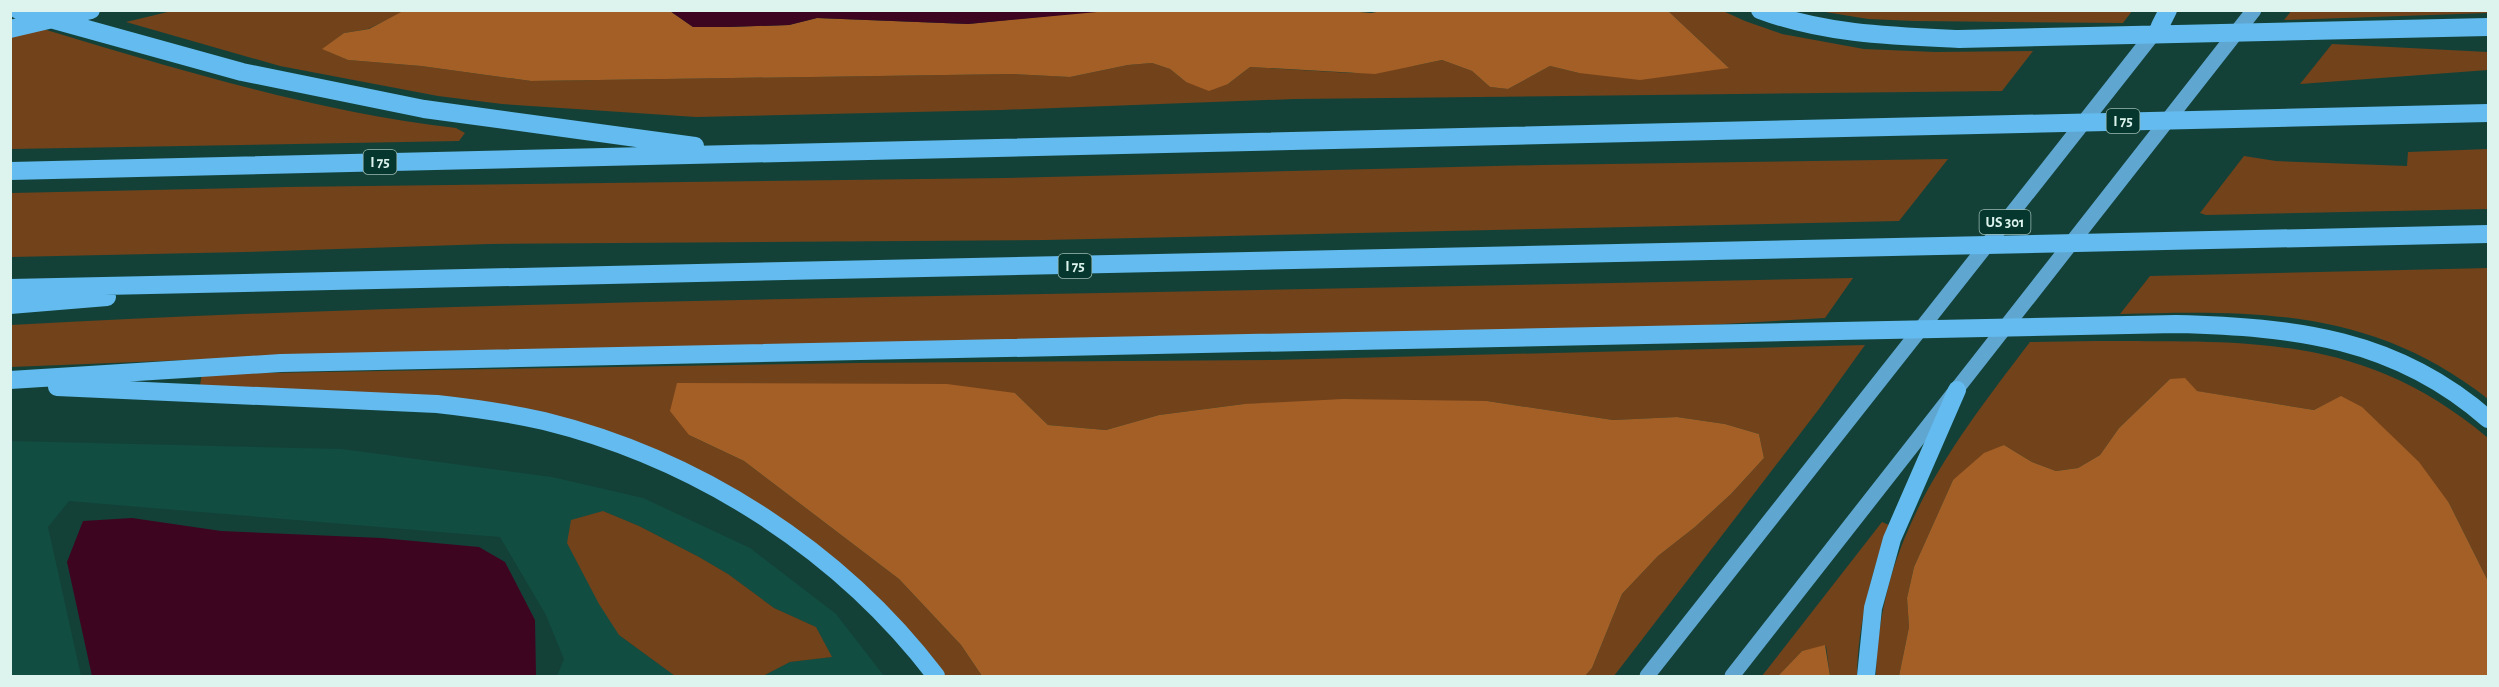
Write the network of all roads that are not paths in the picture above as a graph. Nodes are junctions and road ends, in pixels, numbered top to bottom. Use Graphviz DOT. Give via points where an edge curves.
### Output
graph roads {
  1 [pos="18,10"];
  2 [pos="91,10"];
  3 [pos="1760,10"];
  4 [pos="2254,10"];
  5 [pos="2166,16"];
  6 [pos="2488,27"];
  7 [pos="10,29"];
  8 [pos="2488,113"];
  9 [pos="750,153"];
  10 [pos="10,171"];
  11 [pos="2488,234"];
  12 [pos="282,283"];
  13 [pos="10,288"];
  14 [pos="10,305"];
  15 [pos="10,380"];
  16 [pos="10,385"];
  17 [pos="1957,390"];
  18 [pos="2488,419"];
  19 [pos="936,676"];
  20 [pos="1647,676"];
  21 [pos="1732,676"];
  22 [pos="1866,676"];
  1 -- 9 [label="highway" via="242,72 424,110"];
  2 -- 7 [label="highway"];
  3 -- 6 [label="highway" via="1788,21 1857,33 1959,39"];
  4 -- 17 [label="main road"];
  5 -- 20 [label="main road, US 301"];
  8 -- 9 [label="highway, I 75"];
  9 -- 10 [label="highway, I 75"];
  11 -- 12 [label="highway, I 75"];
  12 -- 13 [label="highway, I 75"];
  12 -- 14 [label="highway"];
  15 -- 18 [label="highway" via="281,363 2176,324 2261,327 2350,343 2414,369"];
  16 -- 19 [label="highway" via="437,404 490,410 600,438 706,482 782,529 888,620"];
  17 -- 21 [label="main road"];
  17 -- 22 [label="highway" via="1892,540 1873,608"];
}
